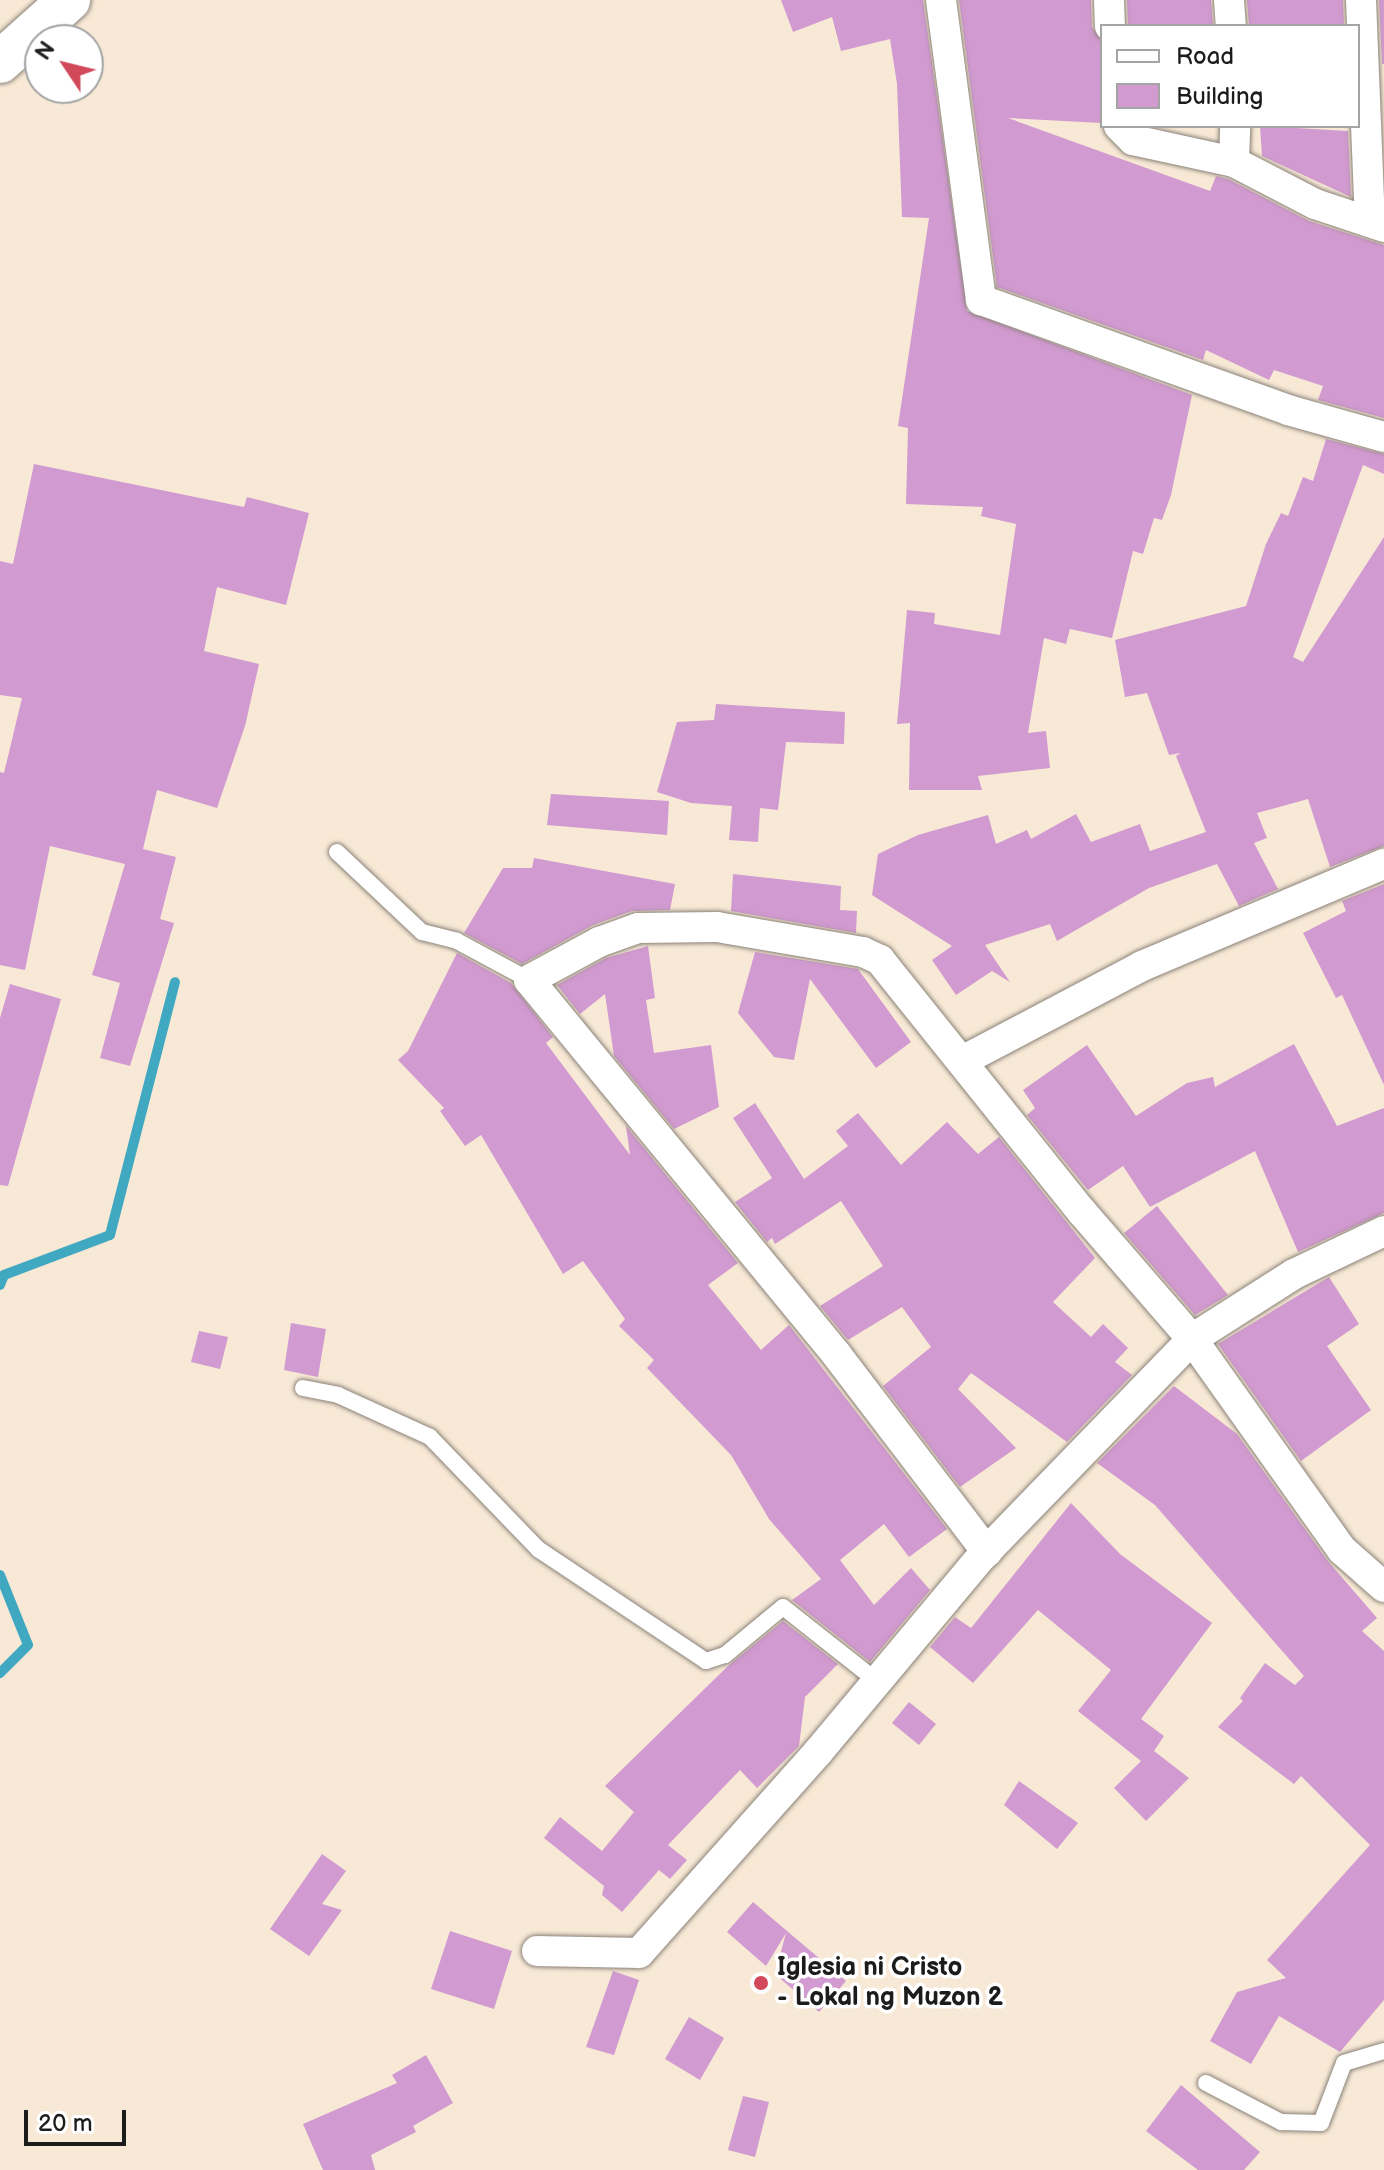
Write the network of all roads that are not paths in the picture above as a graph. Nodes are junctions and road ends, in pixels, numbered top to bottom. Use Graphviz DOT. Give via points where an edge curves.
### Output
graph roads {
  1 [pos="69,0"];
  2 [pos="941,0"];
  3 [pos="1109,0"];
  4 [pos="1229,0"];
  5 [pos="1361,0"];
  6 [pos="1110,24"];
  7 [pos="1231,24"];
  8 [pos="1374,44"];
  9 [pos="0,62"];
  10 [pos="1121,128"];
  11 [pos="1235,128"];
  12 [pos="1234,162"];
  13 [pos="1377,224"];
  14 [pos="1384,437"];
  15 [pos="337,852"];
  16 [pos="1384,864"];
  17 [pos="529,980"];
  18 [pos="964,1060"];
  19 [pos="1384,1231"];
  20 [pos="1192,1339"];
  21 [pos="303,1388"];
  22 [pos="987,1552"];
  23 [pos="1384,1587"];
  24 [pos="878,1682"];
  25 [pos="537,1951"];
  26 [pos="1384,2051"];
  27 [pos="1206,2083"];
  1 -- 9 [label="street"];
  2 -- 14 [label="street" via="981,300 1288,410"];
  3 -- 6 [label="street"];
  4 -- 7 [label="street"];
  5 -- 8 [label="street"];
  8 -- 13 [label="street"];
  10 -- 12 [label="street" via="1133,140"];
  11 -- 12 [label="street"];
  12 -- 13 [label="street" via="1315,204"];
  15 -- 17 [label="lane" via="422,932 457,941"];
  16 -- 18 [label="street" via="1142,966"];
  17 -- 18 [label="street" via="599,942 638,928 717,927 863,952 894,973"];
  17 -- 22 [label="street" via="837,1355"];
  18 -- 20 [label="street" via="1082,1212"];
  19 -- 20 [label="street" via="1294,1274"];
  20 -- 22 [label="street"];
  20 -- 23 [label="street" via="1342,1550"];
  21 -- 24 [label="lane" via="338,1395 430,1437 538,1549 706,1661 725,1655 783,1607"];
  22 -- 24 [label="street"];
  24 -- 25 [label="street" via="639,1953"];
  26 -- 27 [label="lane" via="1344,2063 1321,2123 1281,2122"];
}
